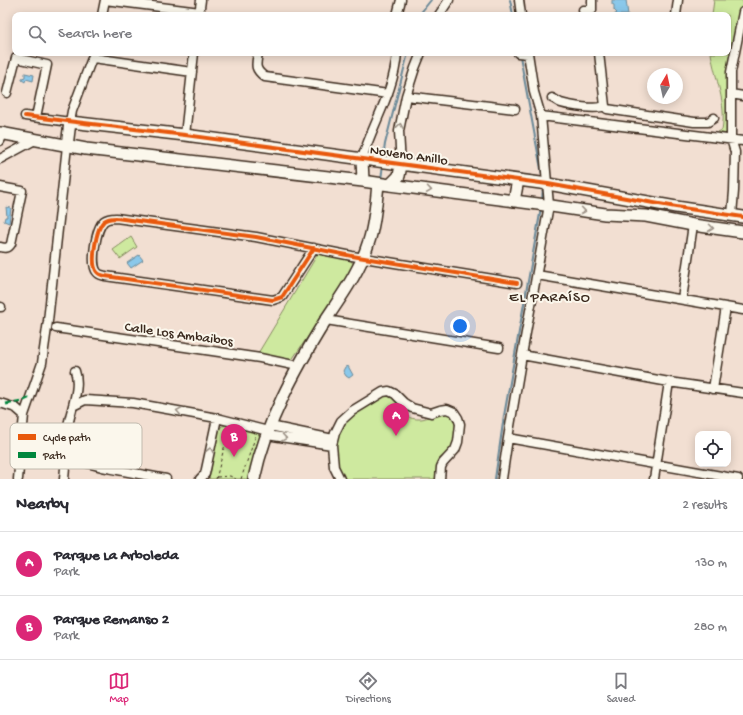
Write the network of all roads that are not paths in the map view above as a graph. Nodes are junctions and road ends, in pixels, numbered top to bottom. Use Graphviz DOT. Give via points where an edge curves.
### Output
graph roads {
  1 [pos="105,0"];
  2 [pos="201,0"];
  3 [pos="401,0"];
  4 [pos="449,0"];
  5 [pos="519,0"];
  6 [pos="592,0"];
  7 [pos="678,0"];
  8 [pos="103,12"];
  9 [pos="186,12"];
  10 [pos="199,12"];
  11 [pos="398,12"];
  12 [pos="441,12"];
  13 [pos="521,12"];
  14 [pos="589,12"];
  15 [pos="676,12"];
  16 [pos="743,12"];
  17 [pos="742,20"];
  18 [pos="93,56"];
  19 [pos="194,56"];
  20 [pos="258,56"];
  21 [pos="397,56"];
  22 [pos="420,56"];
  23 [pos="524,56"];
  24 [pos="599,56"];
  25 [pos="192,72"];
  26 [pos="7,93"];
  27 [pos="388,94"];
  28 [pos="731,94"];
  29 [pos="406,96"];
  30 [pos="743,96"];
  31 [pos="552,98"];
  32 [pos="605,106"];
  33 [pos="515,109"];
  34 [pos="25,116"];
  35 [pos="541,116"];
  36 [pos="36,117"];
  37 [pos="714,118"];
  38 [pos="70,122"];
  39 [pos="185,135"];
  40 [pos="1,136"];
  41 [pos="731,139"];
  42 [pos="35,140"];
  43 [pos="743,141"];
  44 [pos="67,146"];
  45 [pos="0,159"];
  46 [pos="362,159"];
  47 [pos="401,165"];
  48 [pos="518,180"];
  49 [pos="363,181"];
  50 [pos="544,183"];
  51 [pos="378,184"];
  52 [pos="390,185"];
  53 [pos="0,187"];
  54 [pos="514,201"];
  55 [pos="544,205"];
  56 [pos="732,215"];
  57 [pos="743,217"];
  58 [pos="693,226"];
  59 [pos="743,232"];
  60 [pos="0,247"];
  61 [pos="314,248"];
  62 [pos="363,257"];
  63 [pos="537,275"];
  64 [pos="517,282"];
  65 [pos="682,299"];
  66 [pos="726,307"];
  67 [pos="743,310"];
  68 [pos="326,320"];
  69 [pos="56,328"];
  70 [pos="500,348"];
  71 [pos="522,356"];
  72 [pos="298,366"];
  73 [pos="74,370"];
  74 [pos="669,382"];
  75 [pos="713,389"];
  76 [pos="743,393"];
  77 [pos="0,403"];
  78 [pos="73,406"];
  79 [pos="24,415"];
  80 [pos="217,418"];
  81 [pos="23,423"];
  82 [pos="69,423"];
  83 [pos="265,432"];
  84 [pos="508,438"];
  85 [pos="333,442"];
  86 [pos="656,465"];
  87 [pos="19,469"];
  88 [pos="64,469"];
  89 [pos="113,469"];
  90 [pos="18,479"];
  91 [pos="64,479"];
  92 [pos="166,479"];
  93 [pos="200,479"];
  94 [pos="254,479"];
  95 [pos="340,479"];
  96 [pos="440,479"];
  97 [pos="502,479"];
  98 [pos="654,479"];
  99 [pos="738,479"];
  1 -- 8 [label="street"];
  1 -- 9 [label="street"];
  2 -- 10 [label="street"];
  3 -- 11 [label="street"];
  4 -- 12 [label="street"];
  5 -- 13 [label="street"];
  6 -- 14 [label="street"];
  7 -- 15 [label="street"];
  16 -- 17 [label="street"];
  17 -- 28 [label="street" via="731,72"];
  18 -- 25 [label="street"];
  18 -- 38 [label="street"];
  19 -- 25 [label="street"];
  20 -- 27 [label="street" via="256,67 265,77"];
  21 -- 27 [label="street"];
  22 -- 29 [label="street"];
  23 -- 35 [label="street"];
  24 -- 32 [label="street"];
  25 -- 39 [label="street"];
  26 -- 36 [label="street" via="16,58 47,65"];
  27 -- 46 [label="street"];
  28 -- 30 [label="street"];
  28 -- 41 [label="street"];
  29 -- 33 [label="street"];
  47 -- 29 [label="street, one-way" via="399,131"];
  31 -- 32 [label="street" via="560,103 578,106"];
  32 -- 37 [label="street" via="607,109 622,112 694,122 708,122"];
  34 -- 36 [label="street"];
  35 -- 41 [label="street"];
  35 -- 50 [label="street"];
  36 -- 38 [label="street"];
  38 -- 39 [label="street, Noveno Anillo"];
  38 -- 44 [label="street"];
  39 -- 46 [label="street, Noveno Anillo"];
  40 -- 42 [label="street"];
  41 -- 43 [label="street"];
  41 -- 56 [label="street" via="735,152"];
  42 -- 44 [label="street"];
  42 -- 45 [label="street"];
  44 -- 49 [label="street"];
  44 -- 79 [label="street" via="42,363"];
  46 -- 47 [label="street, Noveno Anillo"];
  46 -- 49 [label="street"];
  47 -- 48 [label="street, Noveno Anillo"];
  47 -- 52 [label="street" via="399,176"];
  48 -- 50 [label="street, Noveno Anillo"];
  48 -- 54 [label="street"];
  49 -- 51 [label="street"];
  50 -- 55 [label="street"];
  50 -- 56 [label="street, Noveno Anillo"];
  51 -- 52 [label="street"];
  51 -- 62 [label="street" via="370,240"];
  52 -- 54 [label="street, one-way"];
  53 -- 60 [label="street" via="22,191 11,244 6,248"];
  54 -- 55 [label="street"];
  55 -- 58 [label="street, one-way" via="605,214 646,216"];
  55 -- 63 [label="street"];
  56 -- 57 [label="street, Noveno Anillo"];
  58 -- 59 [label="street, one-way"];
  58 -- 65 [label="street"];
  61 -- 61 [label="street" via="256,237 116,218 103,222 97,236 94,266 100,275 273,300 282,297"];
  61 -- 62 [label="street"];
  62 -- 64 [label="street"];
  62 -- 68 [label="street" via="350,284"];
  63 -- 65 [label="street"];
  63 -- 71 [label="street"];
  65 -- 66 [label="street"];
  66 -- 67 [label="street"];
  66 -- 75 [label="street"];
  68 -- 70 [label="street"];
  68 -- 72 [label="street"];
  69 -- 72 [label="street, Calle Los Ambaibos" via="260,358"];
  71 -- 74 [label="street"];
  71 -- 84 [label="street"];
  72 -- 83 [label="street"];
  73 -- 78 [label="street" via="77,378"];
  74 -- 75 [label="street"];
  74 -- 86 [label="street"];
  75 -- 76 [label="street"];
  77 -- 79 [label="street" via="16,408"];
  80 -- 78 [label="street, one-way" via="132,403 85,400"];
  78 -- 82 [label="street"];
  79 -- 81 [label="street"];
  80 -- 83 [label="street"];
  93 -- 80 [label="street, one-way" via="205,474"];
  83 -- 85 [label="street"];
  83 -- 94 [label="street"];
  84 -- 86 [label="street"];
  84 -- 97 [label="street"];
  85 -- 95 [label="street" via="334,467"];
  85 -- 96 [label="street" via="341,421 383,392 395,394 416,410 431,413 447,409 454,412 458,418 460,435 455,450 443,463"];
  86 -- 98 [label="street"];
  86 -- 99 [label="street"];
  87 -- 90 [label="street"];
  88 -- 91 [label="street"];
  89 -- 92 [label="street"];
}
